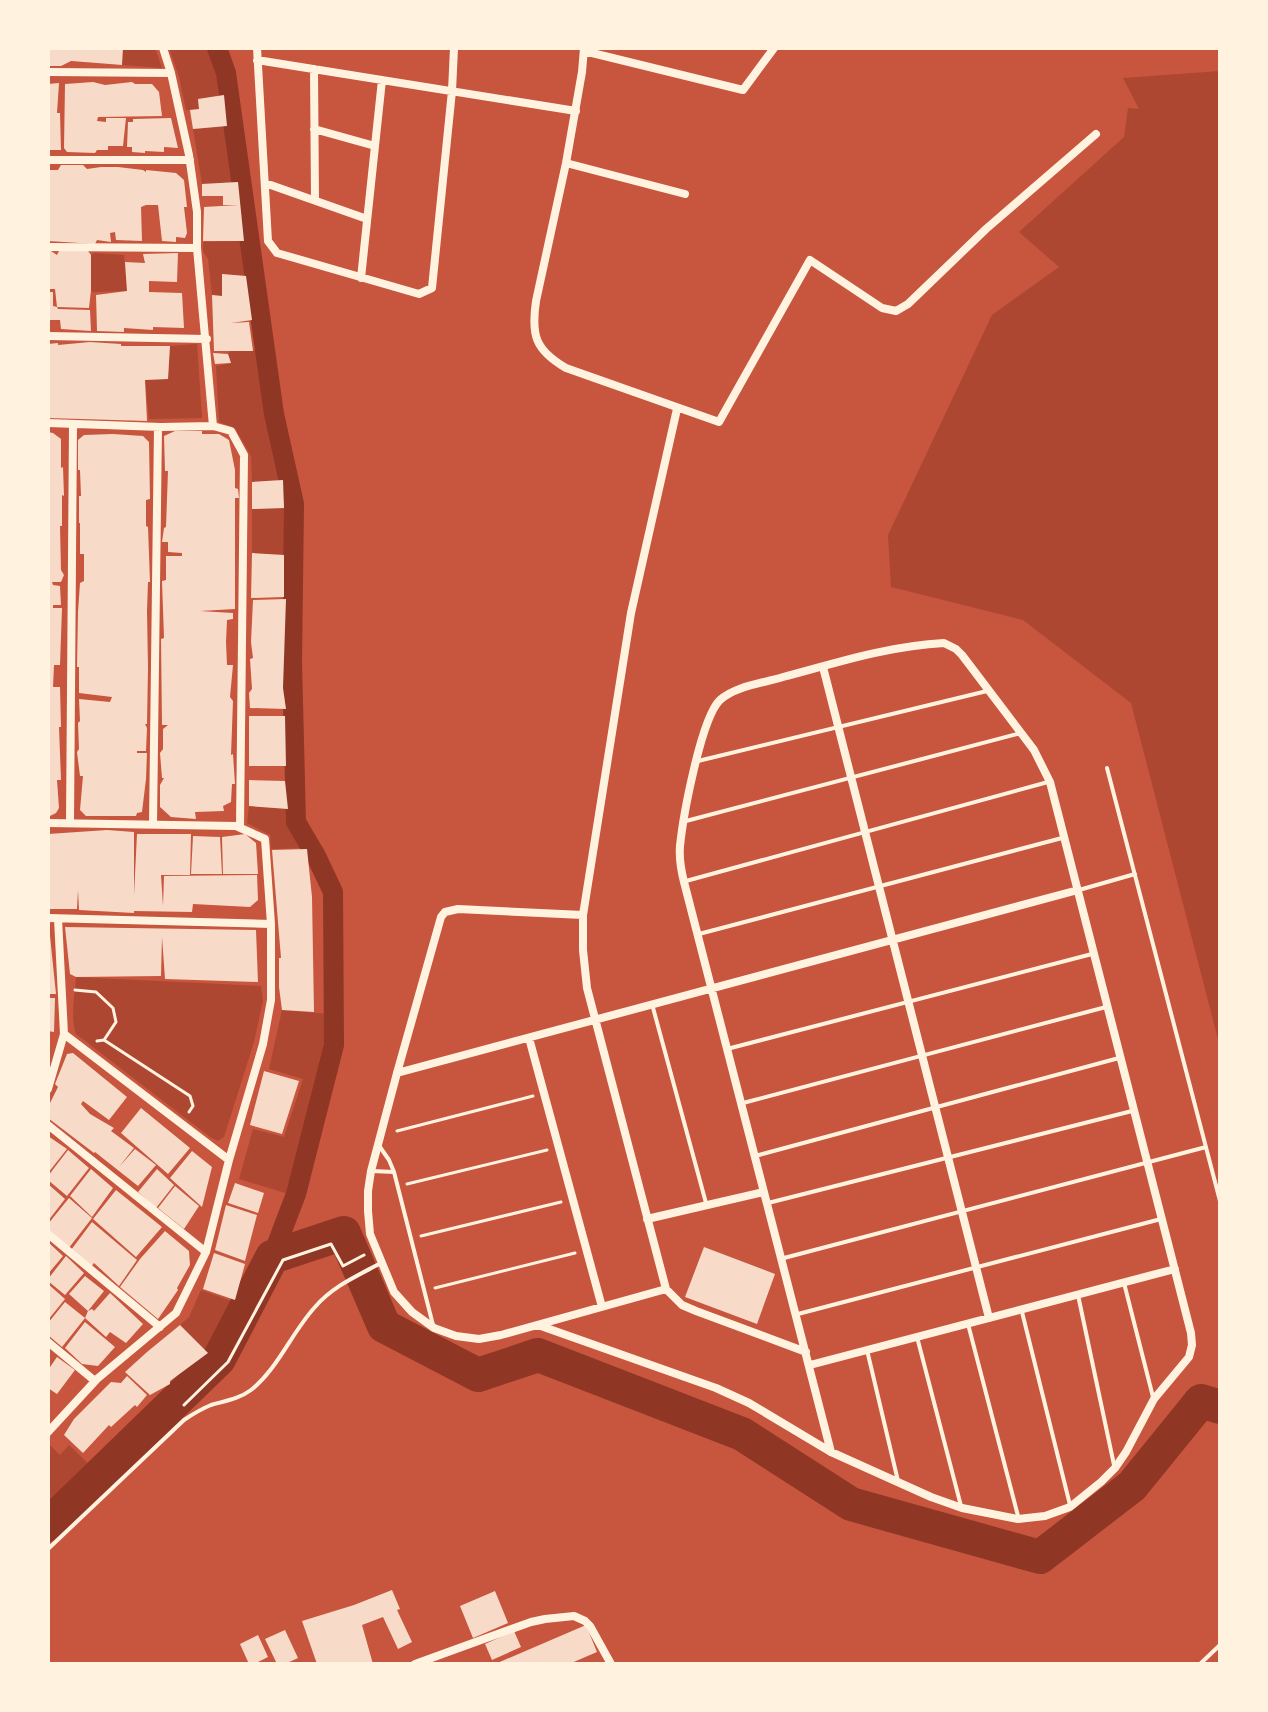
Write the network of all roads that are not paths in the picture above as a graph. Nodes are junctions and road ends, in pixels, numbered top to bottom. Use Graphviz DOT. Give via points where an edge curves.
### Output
graph roads {
  1 [pos="163,48"];
  2 [pos="257,48"];
  3 [pos="454,48"];
  4 [pos="774,48"];
  5 [pos="584,50"];
  6 [pos="257,60"];
  7 [pos="314,69"];
  8 [pos="48,72"];
  9 [pos="171,73"];
  10 [pos="382,80"];
  11 [pos="452,91"];
  12 [pos="576,111"];
  13 [pos="314,129"];
  14 [pos="1096,134"];
  15 [pos="375,146"];
  16 [pos="48,160"];
  17 [pos="190,160"];
  18 [pos="566,163"];
  19 [pos="265,183"];
  20 [pos="685,194"];
  21 [pos="315,200"];
  22 [pos="367,219"];
  23 [pos="48,247"];
  24 [pos="197,248"];
  25 [pos="361,278"];
  26 [pos="48,336"];
  27 [pos="207,339"];
  28 [pos="677,409"];
  29 [pos="48,423"];
  30 [pos="73,425"];
  31 [pos="213,426"];
  32 [pos="158,427"];
  33 [pos="823,667"];
  34 [pos="987,691"];
  35 [pos="838,727"];
  36 [pos="1021,733"];
  37 [pos="696,761"];
  38 [pos="1107,768"];
  39 [pos="851,778"];
  40 [pos="1050,782"];
  41 [pos="684,822"];
  42 [pos="48,823"];
  43 [pos="70,823"];
  44 [pos="153,824"];
  45 [pos="240,827"];
  46 [pos="865,833"];
  47 [pos="1064,838"];
  48 [pos="1135,874"];
  49 [pos="684,882"];
  50 [pos="879,887"];
  51 [pos="1078,890"];
  52 [pos="583,915"];
  53 [pos="53,918"];
  54 [pos="271,924"];
  55 [pos="697,934"];
  56 [pos="892,940"];
  57 [pos="1094,953"];
  58 [pos="711,989"];
  59 [pos="908,1002"];
  60 [pos="652,1004"];
  61 [pos="1108,1007"];
  62 [pos="595,1020"];
  63 [pos="64,1034"];
  64 [pos="529,1038"];
  65 [pos="727,1049"];
  66 [pos="922,1056"];
  67 [pos="1121,1058"];
  68 [pos="397,1073"];
  69 [pos="48,1089"];
  70 [pos="741,1104"];
  71 [pos="935,1108"];
  72 [pos="1134,1110"];
  73 [pos="48,1125"];
  74 [pos="379,1140"];
  75 [pos="1206,1147"];
  76 [pos="755,1156"];
  77 [pos="948,1158"];
  78 [pos="229,1160"];
  79 [pos="1147,1161"];
  80 [pos="371,1171"];
  81 [pos="394,1172"];
  82 [pos="764,1192"];
  83 [pos="1220,1201"];
  84 [pos="767,1203"];
  85 [pos="706,1206"];
  86 [pos="962,1211"];
  87 [pos="1162,1218"];
  88 [pos="647,1219"];
  89 [pos="48,1234"];
  90 [pos="206,1252"];
  91 [pos="781,1259"];
  92 [pos="381,1263"];
  93 [pos="976,1267"];
  94 [pos="1175,1269"];
  95 [pos="1124,1283"];
  96 [pos="666,1289"];
  97 [pos="1078,1295"];
  98 [pos="602,1307"];
  99 [pos="1022,1310"];
  100 [pos="795,1314"];
  101 [pos="989,1318"];
  102 [pos="968,1324"];
  103 [pos="538,1325"];
  104 [pos="160,1327"];
  105 [pos="434,1328"];
  106 [pos="917,1337"];
  107 [pos="48,1342"];
  108 [pos="867,1350"];
  109 [pos="806,1352"];
  110 [pos="810,1365"];
  111 [pos="95,1381"];
  112 [pos="1154,1399"];
  113 [pos="48,1432"];
  114 [pos="831,1452"];
  115 [pos="1115,1468"];
  116 [pos="898,1483"];
  117 [pos="1070,1507"];
  118 [pos="962,1508"];
  119 [pos="1018,1519"];
  120 [pos="48,1549"];
  121 [pos="1220,1645"];
  122 [pos="415,1664"];
  123 [pos="611,1664"];
  124 [pos="1200,1664"];
  1 -- 9 [label="street"];
  2 -- 6 [label="street"];
  3 -- 11 [label="street"];
  4 -- 5 [label="street" via="743,90"];
  5 -- 12 [label="street"];
  6 -- 7 [label="street"];
  6 -- 19 [label="street"];
  7 -- 10 [label="street"];
  7 -- 13 [label="street"];
  8 -- 9 [label="street"];
  9 -- 17 [label="street"];
  10 -- 11 [label="street"];
  10 -- 15 [label="street"];
  11 -- 12 [label="street"];
  11 -- 25 [label="street" via="432,288 419,294"];
  12 -- 18 [label="street"];
  13 -- 15 [label="street"];
  13 -- 21 [label="street"];
  14 -- 28 [label="street" via="896,311 882,308 810,260 719,422"];
  15 -- 22 [label="street"];
  16 -- 17 [label="street"];
  17 -- 24 [label="street"];
  18 -- 20 [label="street"];
  18 -- 28 [label="street" via="533,319 541,350 566,368"];
  19 -- 21 [label="street"];
  19 -- 25 [label="street" via="268,241 277,253"];
  21 -- 22 [label="street"];
  22 -- 25 [label="street"];
  23 -- 24 [label="street"];
  24 -- 27 [label="street"];
  26 -- 27 [label="street"];
  27 -- 31 [label="street"];
  28 -- 52 [label="street" via="631,613"];
  29 -- 30 [label="street"];
  30 -- 32 [label="street"];
  30 -- 43 [label="street"];
  31 -- 32 [label="street"];
  31 -- 45 [label="street" via="231,431 244,455"];
  32 -- 44 [label="street"];
  33 -- 34 [label="street" via="898,647 944,643 962,655"];
  33 -- 35 [label="street"];
  33 -- 37 [label="street" via="721,698 708,719"];
  34 -- 35 [label="lane"];
  34 -- 36 [label="street"];
  35 -- 37 [label="lane"];
  35 -- 39 [label="street"];
  36 -- 39 [label="lane"];
  36 -- 40 [label="street"];
  37 -- 41 [label="street"];
  38 -- 48 [label="lane"];
  39 -- 41 [label="lane"];
  39 -- 46 [label="street"];
  40 -- 46 [label="lane"];
  40 -- 47 [label="street"];
  41 -- 49 [label="street" via="679,848"];
  42 -- 43 [label="street"];
  43 -- 44 [label="street"];
  44 -- 45 [label="street"];
  45 -- 54 [label="street" via="265,839"];
  46 -- 49 [label="lane"];
  46 -- 50 [label="street"];
  47 -- 50 [label="lane"];
  47 -- 51 [label="street"];
  48 -- 51 [label="lane"];
  48 -- 75 [label="lane"];
  49 -- 55 [label="street"];
  50 -- 55 [label="lane"];
  50 -- 56 [label="street"];
  51 -- 56 [label="street"];
  51 -- 57 [label="street"];
  52 -- 62 [label="street" via="587,988"];
  52 -- 68 [label="street" via="445,912"];
  53 -- 54 [label="street"];
  53 -- 63 [label="street"];
  54 -- 78 [label="street" via="271,1000"];
  55 -- 58 [label="street"];
  56 -- 58 [label="street"];
  56 -- 59 [label="street"];
  57 -- 59 [label="lane"];
  57 -- 61 [label="street"];
  58 -- 60 [label="street"];
  58 -- 65 [label="street"];
  59 -- 65 [label="lane"];
  59 -- 66 [label="street"];
  60 -- 62 [label="street"];
  60 -- 85 [label="lane"];
  61 -- 66 [label="lane"];
  61 -- 67 [label="street"];
  62 -- 64 [label="street"];
  62 -- 88 [label="street"];
  63 -- 69 [label="street"];
  63 -- 78 [label="street"];
  64 -- 68 [label="street"];
  64 -- 98 [label="street"];
  65 -- 70 [label="street"];
  66 -- 70 [label="lane"];
  66 -- 71 [label="street"];
  67 -- 71 [label="lane"];
  67 -- 72 [label="street"];
  68 -- 74 [label="street"];
  70 -- 76 [label="street"];
  71 -- 76 [label="lane"];
  71 -- 77 [label="street"];
  72 -- 77 [label="lane"];
  72 -- 79 [label="street"];
  73 -- 90 [label="street"];
  74 -- 80 [label="street"];
  74 -- 81 [label="lane"];
  75 -- 79 [label="lane"];
  75 -- 83 [label="lane"];
  76 -- 82 [label="street"];
  77 -- 84 [label="lane"];
  77 -- 86 [label="street"];
  78 -- 90 [label="street"];
  79 -- 86 [label="lane"];
  79 -- 87 [label="street"];
  80 -- 81 [label="lane"];
  80 -- 92 [label="street" via="370,1234"];
  81 -- 105 [label="lane"];
  82 -- 84 [label="street"];
  82 -- 85 [label="street"];
  84 -- 91 [label="street"];
  85 -- 88 [label="street"];
  86 -- 91 [label="lane"];
  86 -- 93 [label="street"];
  87 -- 93 [label="lane"];
  87 -- 94 [label="street"];
  88 -- 96 [label="street"];
  89 -- 104 [label="street"];
  90 -- 104 [label="street" via="176,1313"];
  91 -- 100 [label="street"];
  92 -- 105 [label="street" via="394,1292"];
  92 -- 120 [label="lane" via="325,1296 249,1392 184,1420"];
  93 -- 100 [label="lane"];
  93 -- 101 [label="street"];
  94 -- 95 [label="street"];
  94 -- 112 [label="street" via="1192,1345 1189,1357"];
  95 -- 97 [label="street"];
  95 -- 112 [label="lane"];
  96 -- 98 [label="street"];
  96 -- 109 [label="street" via="682,1305"];
  97 -- 99 [label="street"];
  97 -- 115 [label="lane"];
  98 -- 103 [label="street"];
  99 -- 101 [label="street"];
  99 -- 117 [label="lane"];
  100 -- 109 [label="street"];
  101 -- 102 [label="street"];
  102 -- 106 [label="street"];
  102 -- 119 [label="lane"];
  103 -- 105 [label="street" via="479,1339"];
  103 -- 114 [label="street" via="716,1388"];
  104 -- 111 [label="street"];
  106 -- 108 [label="street"];
  106 -- 118 [label="lane"];
  107 -- 111 [label="street"];
  108 -- 110 [label="street"];
  108 -- 116 [label="lane"];
  109 -- 110 [label="street"];
  110 -- 114 [label="street"];
  111 -- 113 [label="street"];
  112 -- 115 [label="street"];
  114 -- 116 [label="street"];
  115 -- 117 [label="street"];
  116 -- 118 [label="street"];
  117 -- 119 [label="street"];
  118 -- 119 [label="street"];
  121 -- 124 [label="lane"];
  122 -- 123 [label="street" via="531,1622 574,1616 590,1626"];
}
